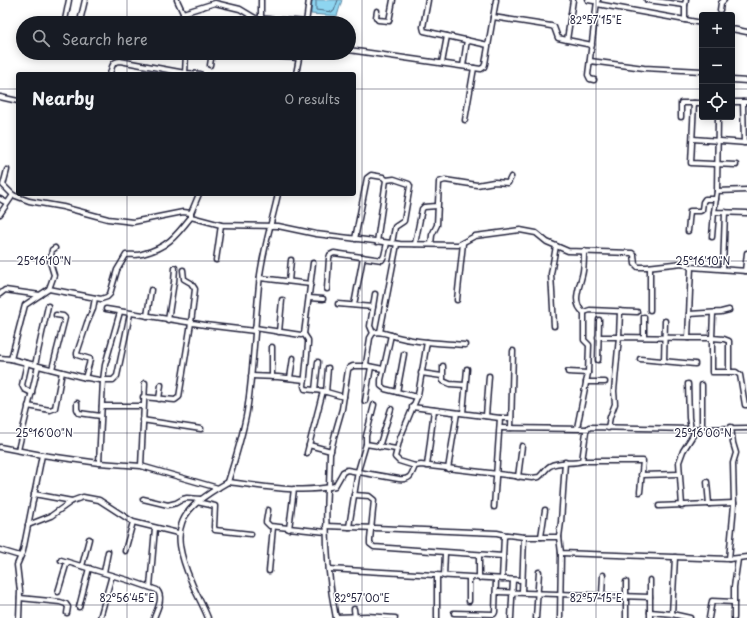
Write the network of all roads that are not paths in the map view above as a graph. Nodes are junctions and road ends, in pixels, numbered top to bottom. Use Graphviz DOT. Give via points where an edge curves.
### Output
graph roads {
  1 [pos="69,0"];
  2 [pos="85,0"];
  3 [pos="177,0"];
  4 [pos="261,0"];
  5 [pos="309,0"];
  6 [pos="394,0"];
  7 [pos="428,0"];
  8 [pos="496,0"];
  9 [pos="573,0"];
  10 [pos="588,0"];
  11 [pos="647,0"];
  12 [pos="686,0"];
  13 [pos="724,0"];
  14 [pos="596,1"];
  15 [pos="222,2"];
  16 [pos="685,5"];
  17 [pos="720,10"];
  18 [pos="377,12"];
  19 [pos="183,13"];
  20 [pos="66,16"];
  21 [pos="81,16"];
  22 [pos="183,16"];
  23 [pos="249,16"];
  24 [pos="262,16"];
  25 [pos="307,16"];
  26 [pos="494,17"];
  27 [pos="684,20"];
  28 [pos="699,23"];
  29 [pos="735,30"];
  30 [pos="747,32"];
  31 [pos="447,36"];
  32 [pos="467,40"];
  33 [pos="567,40"];
  34 [pos="488,44"];
  35 [pos="592,45"];
  36 [pos="356,51"];
  37 [pos="186,60"];
  38 [pos="211,60"];
  39 [pos="299,60"];
  40 [pos="590,61"];
  41 [pos="442,63"];
  42 [pos="210,65"];
  43 [pos="463,66"];
  44 [pos="474,68"];
  45 [pos="699,71"];
  46 [pos="111,72"];
  47 [pos="175,72"];
  48 [pos="185,72"];
  49 [pos="296,72"];
  50 [pos="594,80"];
  51 [pos="735,80"];
  52 [pos="747,81"];
  53 [pos="0,97"];
  54 [pos="16,101"];
  55 [pos="745,102"];
  56 [pos="694,103"];
  57 [pos="699,103"];
  58 [pos="681,117"];
  59 [pos="465,120"];
  60 [pos="718,120"];
  61 [pos="693,139"];
  62 [pos="717,141"];
  63 [pos="746,143"];
  64 [pos="717,164"];
  65 [pos="736,165"];
  66 [pos="7,170"];
  67 [pos="511,178"];
  68 [pos="386,180"];
  69 [pos="747,190"];
  70 [pos="717,191"];
  71 [pos="13,195"];
  72 [pos="198,196"];
  73 [pos="278,196"];
  74 [pos="0,199"];
  75 [pos="716,199"];
  76 [pos="7,203"];
  77 [pos="437,206"];
  78 [pos="714,212"];
  79 [pos="725,212"];
  80 [pos="747,213"];
  81 [pos="0,214"];
  82 [pos="191,215"];
  83 [pos="221,225"];
  84 [pos="271,226"];
  85 [pos="688,231"];
  86 [pos="712,237"];
  87 [pos="354,239"];
  88 [pos="377,242"];
  89 [pos="389,243"];
  90 [pos="463,243"];
  91 [pos="397,244"];
  92 [pos="415,244"];
  93 [pos="431,244"];
  94 [pos="556,246"];
  95 [pos="55,248"];
  96 [pos="584,251"];
  97 [pos="747,254"];
  98 [pos="363,257"];
  99 [pos="216,260"];
  100 [pos="291,260"];
  101 [pos="314,263"];
  102 [pos="650,267"];
  103 [pos="691,267"];
  104 [pos="175,268"];
  105 [pos="183,270"];
  106 [pos="723,270"];
  107 [pos="746,271"];
  108 [pos="260,278"];
  109 [pos="289,281"];
  110 [pos="311,284"];
  111 [pos="49,289"];
  112 [pos="327,289"];
  113 [pos="152,290"];
  114 [pos="0,294"];
  115 [pos="375,294"];
  116 [pos="40,295"];
  117 [pos="95,298"];
  118 [pos="309,298"];
  119 [pos="324,298"];
  120 [pos="282,300"];
  121 [pos="457,300"];
  122 [pos="338,304"];
  123 [pos="354,305"];
  124 [pos="48,306"];
  125 [pos="373,307"];
  126 [pos="106,309"];
  127 [pos="650,310"];
  128 [pos="729,310"];
  129 [pos="620,311"];
  130 [pos="120,312"];
  131 [pos="584,312"];
  132 [pos="638,312"];
  133 [pos="713,313"];
  134 [pos="130,314"];
  135 [pos="689,314"];
  136 [pos="56,315"];
  137 [pos="147,316"];
  138 [pos="644,317"];
  139 [pos="168,320"];
  140 [pos="599,320"];
  141 [pos="665,321"];
  142 [pos="192,323"];
  143 [pos="554,326"];
  144 [pos="255,330"];
  145 [pos="279,332"];
  146 [pos="380,332"];
  147 [pos="373,333"];
  148 [pos="304,334"];
  149 [pos="391,335"];
  150 [pos="598,337"];
  151 [pos="619,337"];
  152 [pos="644,337"];
  153 [pos="665,337"];
  154 [pos="688,338"];
  155 [pos="712,338"];
  156 [pos="427,342"];
  157 [pos="465,345"];
  158 [pos="272,347"];
  159 [pos="513,351"];
  160 [pos="404,354"];
  161 [pos="0,358"];
  162 [pos="293,358"];
  163 [pos="11,359"];
  164 [pos="640,359"];
  165 [pos="598,360"];
  166 [pos="664,361"];
  167 [pos="318,362"];
  168 [pos="27,363"];
  169 [pos="695,364"];
  170 [pos="37,366"];
  171 [pos="443,366"];
  172 [pos="370,367"];
  173 [pos="328,368"];
  174 [pos="52,369"];
  175 [pos="383,369"];
  176 [pos="467,369"];
  177 [pos="62,372"];
  178 [pos="568,372"];
  179 [pos="729,372"];
  180 [pos="421,373"];
  181 [pos="588,373"];
  182 [pos="251,376"];
  183 [pos="442,376"];
  184 [pos="490,376"];
  185 [pos="272,377"];
  186 [pos="84,378"];
  187 [pos="290,378"];
  188 [pos="103,380"];
  189 [pos="305,380"];
  190 [pos="586,382"];
  191 [pos="605,382"];
  192 [pos="144,383"];
  193 [pos="688,384"];
  194 [pos="161,385"];
  195 [pos="466,385"];
  196 [pos="702,385"];
  197 [pos="315,390"];
  198 [pos="325,392"];
  199 [pos="397,392"];
  200 [pos="32,393"];
  201 [pos="143,397"];
  202 [pos="344,397"];
  203 [pos="417,397"];
  204 [pos="159,398"];
  205 [pos="365,401"];
  206 [pos="77,403"];
  207 [pos="374,405"];
  208 [pos="747,405"];
  209 [pos="28,406"];
  210 [pos="102,406"];
  211 [pos="142,406"];
  212 [pos="412,407"];
  213 [pos="391,409"];
  214 [pos="434,410"];
  215 [pos="457,413"];
  216 [pos="463,413"];
  217 [pos="102,416"];
  218 [pos="486,416"];
  219 [pos="500,418"];
  220 [pos="511,418"];
  221 [pos="142,420"];
  222 [pos="731,427"];
  223 [pos="500,428"];
  224 [pos="511,428"];
  225 [pos="577,428"];
  226 [pos="608,428"];
  227 [pos="747,428"];
  228 [pos="201,429"];
  229 [pos="587,429"];
  230 [pos="691,429"];
  231 [pos="697,429"];
  232 [pos="702,429"];
  233 [pos="366,444"];
  234 [pos="309,445"];
  235 [pos="522,446"];
  236 [pos="0,447"];
  237 [pos="379,447"];
  238 [pos="396,449"];
  239 [pos="18,450"];
  240 [pos="331,451"];
  241 [pos="307,453"];
  242 [pos="42,455"];
  243 [pos="582,461"];
  244 [pos="565,462"];
  245 [pos="99,463"];
  246 [pos="140,466"];
  247 [pos="415,466"];
  248 [pos="427,466"];
  249 [pos="448,469"];
  250 [pos="358,471"];
  251 [pos="497,474"];
  252 [pos="679,474"];
  253 [pos="641,475"];
  254 [pos="518,477"];
  255 [pos="228,482"];
  256 [pos="707,482"];
  257 [pos="328,487"];
  258 [pos="218,488"];
  259 [pos="294,489"];
  260 [pos="640,492"];
  261 [pos="34,494"];
  262 [pos="354,494"];
  263 [pos="144,499"];
  264 [pos="199,500"];
  265 [pos="72,501"];
  266 [pos="734,503"];
  267 [pos="709,504"];
  268 [pos="659,506"];
  269 [pos="682,506"];
  270 [pos="494,507"];
  271 [pos="268,510"];
  272 [pos="545,510"];
  273 [pos="134,522"];
  274 [pos="28,524"];
  275 [pos="326,526"];
  276 [pos="273,527"];
  277 [pos="349,527"];
  278 [pos="372,527"];
  279 [pos="155,528"];
  280 [pos="289,528"];
  281 [pos="326,532"];
  282 [pos="178,533"];
  283 [pos="251,534"];
  284 [pos="506,535"];
  285 [pos="524,537"];
  286 [pos="541,537"];
  287 [pos="558,537"];
  288 [pos="89,539"];
  289 [pos="0,550"];
  290 [pos="125,551"];
  291 [pos="108,552"];
  292 [pos="445,553"];
  293 [pos="561,553"];
  294 [pos="479,555"];
  295 [pos="20,556"];
  296 [pos="503,556"];
  297 [pos="675,557"];
  298 [pos="747,557"];
  299 [pos="729,559"];
  300 [pos="738,559"];
  301 [pos="61,560"];
  302 [pos="67,562"];
  303 [pos="82,566"];
  304 [pos="89,568"];
  305 [pos="329,568"];
  306 [pos="269,570"];
  307 [pos="104,572"];
  308 [pos="539,572"];
  309 [pos="112,575"];
  310 [pos="603,575"];
  311 [pos="437,576"];
  312 [pos="444,576"];
  313 [pos="469,578"];
  314 [pos="479,578"];
  315 [pos="496,579"];
  316 [pos="502,579"];
  317 [pos="513,580"];
  318 [pos="522,580"];
  319 [pos="650,580"];
  320 [pos="626,582"];
  321 [pos="150,587"];
  322 [pos="58,592"];
  323 [pos="496,592"];
  324 [pos="512,592"];
  325 [pos="522,592"];
  326 [pos="538,594"];
  327 [pos="561,594"];
  328 [pos="602,595"];
  329 [pos="626,596"];
  330 [pos="650,597"];
  331 [pos="20,598"];
  332 [pos="469,601"];
  333 [pos="734,602"];
  334 [pos="79,607"];
  335 [pos="354,609"];
  336 [pos="650,612"];
  337 [pos="67,613"];
  338 [pos="454,613"];
  339 [pos="672,614"];
  340 [pos="473,616"];
  341 [pos="355,617"];
  342 [pos="20,618"];
  343 [pos="100,618"];
  344 [pos="154,618"];
  345 [pos="208,618"];
  346 [pos="336,618"];
  347 [pos="395,618"];
  348 [pos="437,618"];
  349 [pos="511,618"];
  350 [pos="536,618"];
  351 [pos="560,618"];
  352 [pos="626,618"];
  353 [pos="650,618"];
  354 [pos="690,618"];
  355 [pos="709,618"];
  356 [pos="734,618"];
  1 -- 20 [label="street"];
  2 -- 21 [label="street"];
  3 -- 19 [label="street"];
  4 -- 24 [label="street"];
  5 -- 25 [label="street"];
  6 -- 18 [label="street" via="389,21 378,20"];
  7 -- 31 [label="street" via="424,31"];
  8 -- 26 [label="street"];
  9 -- 33 [label="street"];
  10 -- 14 [label="street"];
  11 -- 16 [label="street"];
  12 -- 16 [label="street"];
  13 -- 17 [label="street"];
  14 -- 27 [label="street"];
  14 -- 35 [label="street"];
  15 -- 19 [label="street"];
  15 -- 23 [label="street"];
  16 -- 27 [label="street"];
  19 -- 22 [label="street"];
  26 -- 33 [label="street" via="551,26 558,38"];
  26 -- 34 [label="street"];
  27 -- 28 [label="street"];
  29 -- 30 [label="street"];
  31 -- 32 [label="street"];
  31 -- 41 [label="street"];
  32 -- 34 [label="street"];
  32 -- 43 [label="street"];
  33 -- 35 [label="street"];
  34 -- 44 [label="street" via="484,67"];
  35 -- 40 [label="street"];
  36 -- 41 [label="street"];
  37 -- 48 [label="street"];
  38 -- 42 [label="street"];
  39 -- 49 [label="street"];
  40 -- 45 [label="street" via="644,68"];
  40 -- 50 [label="street" via="588,78"];
  41 -- 43 [label="street"];
  43 -- 44 [label="street"];
  44 -- 59 [label="street"];
  46 -- 47 [label="street" via="113,63 120,61"];
  51 -- 52 [label="street"];
  53 -- 54 [label="street"];
  55 -- 63 [label="street"];
  56 -- 57 [label="street"];
  56 -- 58 [label="street" via="681,103"];
  56 -- 61 [label="street"];
  60 -- 62 [label="street"];
  61 -- 62 [label="street"];
  61 -- 64 [label="street" via="691,163"];
  62 -- 63 [label="street"];
  62 -- 64 [label="street"];
  64 -- 65 [label="street"];
  64 -- 70 [label="street"];
  66 -- 71 [label="street" via="4,185"];
  67 -- 77 [label="street" via="508,183 494,182 481,185 442,180 438,185"];
  68 -- 87 [label="street" via="371,175 367,178"];
  68 -- 88 [label="street"];
  68 -- 89 [label="street" via="394,179 410,186 404,221 396,225"];
  69 -- 70 [label="street"];
  70 -- 75 [label="street"];
  71 -- 76 [label="street"];
  71 -- 82 [label="street" via="108,219 133,222 183,212"];
  72 -- 82 [label="street"];
  73 -- 84 [label="street"];
  74 -- 76 [label="street"];
  75 -- 78 [label="street"];
  75 -- 85 [label="street" via="705,199 702,210 690,211"];
  76 -- 81 [label="street"];
  77 -- 92 [label="street" via="422,209"];
  77 -- 93 [label="street" via="437,225"];
  78 -- 79 [label="street"];
  78 -- 86 [label="street"];
  79 -- 80 [label="street"];
  79 -- 106 [label="street"];
  82 -- 83 [label="street" via="194,219"];
  82 -- 117 [label="street" via="166,245 140,255 126,254 117,270 110,294 104,298"];
  83 -- 84 [label="street"];
  83 -- 99 [label="street"];
  84 -- 87 [label="street"];
  84 -- 108 [label="street"];
  87 -- 88 [label="street"];
  88 -- 89 [label="street"];
  89 -- 91 [label="street"];
  89 -- 98 [label="street" via="384,259"];
  90 -- 93 [label="street"];
  90 -- 94 [label="street" via="475,236 520,230 536,233"];
  90 -- 121 [label="street"];
  91 -- 92 [label="street"];
  91 -- 146 [label="street"];
  92 -- 93 [label="street"];
  94 -- 96 [label="street" via="568,251"];
  94 -- 143 [label="street" via="551,274"];
  95 -- 111 [label="street" via="52,250 50,262 54,275"];
  96 -- 102 [label="street" via="632,253 636,266"];
  96 -- 131 [label="street" via="583,272 577,297 580,309"];
  97 -- 107 [label="street"];
  98 -- 112 [label="street" via="331,254"];
  98 -- 123 [label="street"];
  100 -- 109 [label="street"];
  101 -- 110 [label="street"];
  102 -- 103 [label="street" via="682,263"];
  102 -- 127 [label="street"];
  103 -- 106 [label="street"];
  103 -- 135 [label="street"];
  104 -- 139 [label="street"];
  105 -- 142 [label="street" via="184,279 195,289"];
  106 -- 107 [label="street"];
  108 -- 109 [label="street"];
  108 -- 144 [label="street"];
  109 -- 110 [label="street"];
  110 -- 118 [label="street"];
  111 -- 116 [label="street"];
  111 -- 117 [label="street"];
  113 -- 137 [label="street"];
  114 -- 116 [label="street" via="5,290"];
  115 -- 125 [label="street"];
  116 -- 163 [label="street" via="25,305"];
  117 -- 186 [label="street" via="77,353 90,359"];
  118 -- 119 [label="street"];
  118 -- 148 [label="street"];
  120 -- 145 [label="street"];
  122 -- 123 [label="street"];
  123 -- 125 [label="street"];
  124 -- 170 [label="street"];
  125 -- 147 [label="street" via="370,326"];
  126 -- 130 [label="street"];
  128 -- 133 [label="street"];
  129 -- 131 [label="street"];
  129 -- 132 [label="street"];
  129 -- 151 [label="street"];
  130 -- 134 [label="street"];
  130 -- 188 [label="street"];
  131 -- 181 [label="street" via="584,340 589,345"];
  133 -- 135 [label="street"];
  133 -- 155 [label="street"];
  134 -- 137 [label="street"];
  134 -- 188 [label="street" via="117,376 113,380"];
  135 -- 154 [label="street"];
  136 -- 174 [label="street" via="65,318"];
  137 -- 139 [label="street"];
  138 -- 152 [label="street"];
  139 -- 142 [label="street"];
  140 -- 150 [label="street"];
  141 -- 153 [label="street"];
  142 -- 144 [label="street"];
  142 -- 204 [label="street" via="179,397 175,400"];
  144 -- 145 [label="street"];
  144 -- 182 [label="street"];
  145 -- 148 [label="street"];
  146 -- 147 [label="street"];
  146 -- 149 [label="street"];
  147 -- 172 [label="street" via="366,361"];
  148 -- 189 [label="street" via="308,340"];
  149 -- 156 [label="street"];
  149 -- 175 [label="street"];
  150 -- 151 [label="street"];
  150 -- 165 [label="street"];
  151 -- 152 [label="street"];
  151 -- 226 [label="street" via="615,404"];
  152 -- 153 [label="street"];
  153 -- 154 [label="street"];
  153 -- 166 [label="street"];
  154 -- 155 [label="street"];
  155 -- 179 [label="street" via="728,340"];
  155 -- 179 [label="street" via="712,372"];
  156 -- 157 [label="street"];
  156 -- 180 [label="street"];
  158 -- 185 [label="street"];
  159 -- 220 [label="street"];
  160 -- 199 [label="street"];
  161 -- 163 [label="street"];
  162 -- 187 [label="street"];
  163 -- 168 [label="street"];
  164 -- 166 [label="street"];
  166 -- 169 [label="street"];
  167 -- 197 [label="street"];
  168 -- 170 [label="street"];
  168 -- 200 [label="street" via="22,385"];
  170 -- 174 [label="street"];
  170 -- 200 [label="street"];
  171 -- 183 [label="street"];
  172 -- 175 [label="street"];
  172 -- 202 [label="street" via="349,368"];
  172 -- 205 [label="street"];
  173 -- 198 [label="street"];
  174 -- 177 [label="street"];
  175 -- 199 [label="street" via="381,386"];
  176 -- 195 [label="street"];
  177 -- 186 [label="street"];
  177 -- 209 [label="street" via="55,408 50,410"];
  178 -- 181 [label="street"];
  179 -- 208 [label="street" via="740,375"];
  180 -- 183 [label="street"];
  180 -- 203 [label="street"];
  181 -- 190 [label="street"];
  182 -- 185 [label="street"];
  182 -- 255 [label="street" via="239,447"];
  183 -- 195 [label="street" via="445,383"];
  184 -- 218 [label="street"];
  185 -- 187 [label="street"];
  186 -- 188 [label="street"];
  187 -- 189 [label="street"];
  188 -- 210 [label="street"];
  189 -- 197 [label="street" via="305,389"];
  190 -- 191 [label="street"];
  190 -- 225 [label="street"];
  192 -- 201 [label="street"];
  193 -- 230 [label="street"];
  194 -- 204 [label="street"];
  195 -- 216 [label="street"];
  196 -- 232 [label="street"];
  197 -- 198 [label="street"];
  198 -- 202 [label="street"];
  198 -- 234 [label="street"];
  199 -- 203 [label="street"];
  200 -- 209 [label="street"];
  201 -- 204 [label="street"];
  201 -- 211 [label="street"];
  202 -- 240 [label="street"];
  203 -- 212 [label="street"];
  206 -- 217 [label="street" via="79,413"];
  207 -- 233 [label="street"];
  209 -- 239 [label="street"];
  210 -- 211 [label="street"];
  210 -- 217 [label="street"];
  211 -- 221 [label="street"];
  212 -- 214 [label="street"];
  212 -- 238 [label="street"];
  213 -- 237 [label="street"];
  214 -- 215 [label="street"];
  214 -- 248 [label="street"];
  215 -- 216 [label="street"];
  215 -- 249 [label="street"];
  216 -- 218 [label="street"];
  217 -- 245 [label="street"];
  218 -- 219 [label="street"];
  219 -- 220 [label="street"];
  219 -- 223 [label="street"];
  220 -- 224 [label="street"];
  221 -- 228 [label="street"];
  221 -- 246 [label="street"];
  222 -- 227 [label="street"];
  222 -- 232 [label="street"];
  222 -- 266 [label="street" via="736,453 733,463"];
  223 -- 224 [label="street"];
  223 -- 251 [label="street"];
  224 -- 225 [label="street"];
  225 -- 229 [label="street"];
  226 -- 229 [label="street"];
  226 -- 230 [label="street"];
  229 -- 243 [label="street"];
  230 -- 231 [label="street"];
  231 -- 232 [label="street"];
  231 -- 252 [label="street" via="683,451 679,462"];
  233 -- 237 [label="street"];
  233 -- 250 [label="street"];
  234 -- 240 [label="street"];
  234 -- 241 [label="street"];
  235 -- 254 [label="street"];
  236 -- 239 [label="street"];
  237 -- 238 [label="street"];
  238 -- 247 [label="street" via="396,459"];
  239 -- 242 [label="street"];
  240 -- 257 [label="street"];
  242 -- 245 [label="street"];
  242 -- 261 [label="street"];
  243 -- 244 [label="street"];
  243 -- 253 [label="street" via="643,461"];
  244 -- 254 [label="street" via="548,466 539,477"];
  244 -- 287 [label="street"];
  245 -- 246 [label="street"];
  246 -- 258 [label="street"];
  247 -- 248 [label="street"];
  247 -- 250 [label="street" via="411,477 407,479"];
  248 -- 249 [label="street"];
  249 -- 251 [label="street"];
  250 -- 257 [label="street" via="342,472 334,486"];
  250 -- 262 [label="street"];
  251 -- 254 [label="street"];
  251 -- 270 [label="street"];
  252 -- 253 [label="street"];
  252 -- 269 [label="street"];
  253 -- 260 [label="street"];
  255 -- 258 [label="street"];
  255 -- 259 [label="street"];
  256 -- 267 [label="street"];
  257 -- 259 [label="street"];
  257 -- 275 [label="street"];
  258 -- 264 [label="street"];
  259 -- 280 [label="street"];
  261 -- 265 [label="street"];
  261 -- 274 [label="street"];
  262 -- 277 [label="street"];
  262 -- 278 [label="street" via="369,496 374,500"];
  263 -- 264 [label="street" via="168,505 187,498"];
  264 -- 282 [label="street" via="186,514"];
  264 -- 283 [label="street" via="215,506 215,530"];
  265 -- 273 [label="street" via="82,497 99,500"];
  265 -- 274 [label="street" via="50,516"];
  266 -- 267 [label="street"];
  266 -- 299 [label="street"];
  267 -- 269 [label="street"];
  268 -- 269 [label="street"];
  271 -- 276 [label="street" via="267,524"];
  272 -- 286 [label="street"];
  273 -- 279 [label="street"];
  273 -- 290 [label="street"];
  274 -- 295 [label="street"];
  275 -- 277 [label="street"];
  275 -- 281 [label="street"];
  276 -- 280 [label="street"];
  276 -- 306 [label="street"];
  277 -- 278 [label="street"];
  278 -- 284 [label="street"];
  278 -- 292 [label="street" via="370,544 374,547"];
  279 -- 282 [label="street"];
  279 -- 321 [label="street"];
  280 -- 281 [label="street"];
  281 -- 305 [label="street"];
  282 -- 345 [label="street" via="184,563"];
  284 -- 285 [label="street"];
  284 -- 296 [label="street" via="503,539"];
  285 -- 286 [label="street"];
  285 -- 318 [label="street"];
  286 -- 287 [label="street"];
  287 -- 293 [label="street"];
  288 -- 303 [label="street"];
  289 -- 295 [label="street"];
  291 -- 307 [label="street"];
  292 -- 294 [label="street"];
  292 -- 312 [label="street"];
  293 -- 297 [label="street"];
  293 -- 327 [label="street"];
  294 -- 296 [label="street"];
  294 -- 314 [label="street"];
  295 -- 331 [label="street" via="17,566"];
  296 -- 316 [label="street"];
  297 -- 299 [label="street"];
  297 -- 339 [label="street"];
  298 -- 300 [label="street"];
  299 -- 300 [label="street"];
  300 -- 333 [label="street"];
  301 -- 302 [label="street"];
  302 -- 303 [label="street"];
  302 -- 322 [label="street"];
  303 -- 304 [label="street"];
  304 -- 307 [label="street"];
  304 -- 334 [label="street"];
  305 -- 311 [label="street"];
  305 -- 346 [label="street" via="330,590"];
  307 -- 309 [label="street"];
  308 -- 326 [label="street"];
  309 -- 321 [label="street"];
  309 -- 343 [label="street"];
  310 -- 328 [label="street"];
  311 -- 312 [label="street"];
  311 -- 348 [label="street"];
  312 -- 313 [label="street"];
  313 -- 314 [label="street"];
  313 -- 332 [label="street"];
  314 -- 315 [label="street"];
  315 -- 316 [label="street"];
  315 -- 323 [label="street"];
  316 -- 317 [label="street"];
  317 -- 318 [label="street"];
  317 -- 324 [label="street"];
  318 -- 325 [label="street"];
  319 -- 330 [label="street"];
  320 -- 329 [label="street"];
  321 -- 344 [label="street" via="160,595"];
  323 -- 324 [label="street"];
  323 -- 340 [label="street" via="496,612"];
  324 -- 325 [label="street"];
  324 -- 349 [label="street"];
  325 -- 326 [label="street"];
  326 -- 327 [label="street"];
  326 -- 350 [label="street"];
  327 -- 328 [label="street"];
  327 -- 351 [label="street"];
  328 -- 329 [label="street"];
  329 -- 330 [label="street"];
  329 -- 352 [label="street"];
  330 -- 336 [label="street"];
  331 -- 337 [label="street" via="60,602 68,607"];
  331 -- 342 [label="street"];
  333 -- 355 [label="street" via="712,601"];
  333 -- 356 [label="street"];
  335 -- 341 [label="street"];
  336 -- 339 [label="street"];
  336 -- 353 [label="street"];
  338 -- 340 [label="street"];
  339 -- 354 [label="street"];
  341 -- 346 [label="street"];
  341 -- 347 [label="street"];
}
